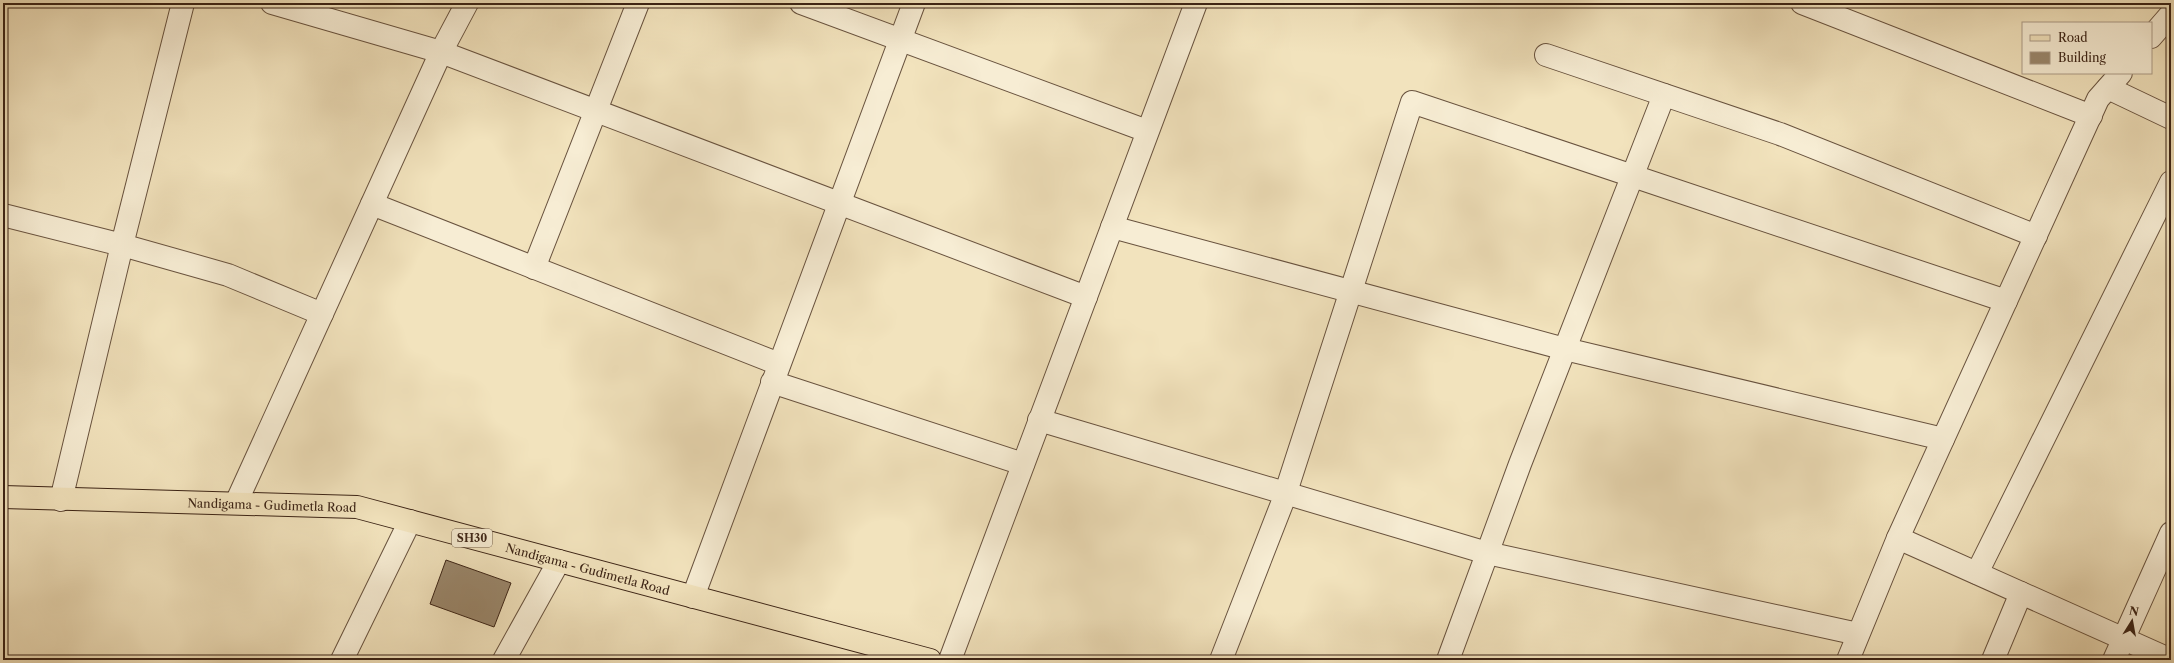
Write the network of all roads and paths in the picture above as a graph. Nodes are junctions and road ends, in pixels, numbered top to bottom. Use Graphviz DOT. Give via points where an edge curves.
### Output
graph roads {
  1 [pos="183,3"];
  2 [pos="272,3"];
  3 [pos="467,3"];
  4 [pos="638,3"];
  5 [pos="801,3"];
  6 [pos="914,3"];
  7 [pos="1196,3"];
  8 [pos="1802,3"];
  9 [pos="2171,14"];
  10 [pos="2152,36"];
  11 [pos="900,40"];
  12 [pos="441,52"];
  13 [pos="1546,55"];
  14 [pos="2114,81"];
  15 [pos="1664,95"];
  16 [pos="595,111"];
  17 [pos="2091,116"];
  18 [pos="2171,118"];
  19 [pos="1147,131"];
  20 [pos="1633,176"];
  21 [pos="2171,182"];
  22 [pos="372,204"];
  23 [pos="839,204"];
  24 [pos="3,215"];
  25 [pos="1112,227"];
  26 [pos="2036,236"];
  27 [pos="122,244"];
  28 [pos="534,268"];
  29 [pos="1351,291"];
  30 [pos="1086,297"];
  31 [pos="2006,301"];
  32 [pos="322,314"];
  33 [pos="1565,349"];
  34 [pos="776,373"];
  35 [pos="1040,420"];
  36 [pos="1943,439"];
  37 [pos="1024,464"];
  38 [pos="1285,493"];
  39 [pos="3,497"];
  40 [pos="61,500"];
  41 [pos="236,503"];
  42 [pos="410,521"];
  43 [pos="2171,533"];
  44 [pos="1898,538"];
  45 [pos="1487,553"];
  46 [pos="559,561"];
  47 [pos="1977,573"];
  48 [pos="2021,593"];
  49 [pos="693,597"];
  50 [pos="1858,634"];
  51 [pos="2123,639"];
  52 [pos="342,660"];
  53 [pos="504,660"];
  54 [pos="930,660"];
  55 [pos="950,660"];
  56 [pos="1221,660"];
  57 [pos="1448,660"];
  58 [pos="1848,660"];
  59 [pos="1993,660"];
  60 [pos="2114,660"];
  61 [pos="2171,660"];
  1 -- 27 [label="street"];
  2 -- 12 [label="street"];
  3 -- 12 [label="street"];
  4 -- 16 [label="street"];
  5 -- 11 [label="street"];
  6 -- 11 [label="street"];
  7 -- 19 [label="street"];
  8 -- 17 [label="street"];
  9 -- 10 [label="street"];
  11 -- 19 [label="street"];
  11 -- 23 [label="street"];
  12 -- 16 [label="street"];
  12 -- 22 [label="street"];
  13 -- 15 [label="street"];
  14 -- 17 [label="street" via="2098,99"];
  14 -- 18 [label="street"];
  15 -- 20 [label="street"];
  15 -- 26 [label="street" via="1780,134"];
  16 -- 23 [label="street"];
  16 -- 28 [label="street"];
  17 -- 26 [label="street"];
  19 -- 25 [label="street"];
  20 -- 29 [label="street" via="1412,102"];
  20 -- 31 [label="street"];
  20 -- 33 [label="street"];
  21 -- 47 [label="street"];
  22 -- 28 [label="street"];
  22 -- 32 [label="street"];
  23 -- 30 [label="street"];
  23 -- 34 [label="street"];
  24 -- 27 [label="street"];
  25 -- 29 [label="street"];
  25 -- 30 [label="street"];
  26 -- 31 [label="street"];
  27 -- 32 [label="street" via="228,275"];
  27 -- 40 [label="street"];
  28 -- 34 [label="street"];
  29 -- 33 [label="street"];
  29 -- 38 [label="street"];
  30 -- 35 [label="street"];
  31 -- 36 [label="street"];
  32 -- 41 [label="street"];
  33 -- 36 [label="street"];
  33 -- 45 [label="street"];
  34 -- 37 [label="street"];
  34 -- 49 [label="street"];
  35 -- 37 [label="street"];
  35 -- 38 [label="street"];
  36 -- 44 [label="street"];
  37 -- 55 [label="street"];
  38 -- 45 [label="street"];
  38 -- 56 [label="street"];
  39 -- 40 [label="main road, Nandigama - Gudimetla Road / SH30"];
  40 -- 41 [label="main road, Nandigama - Gudimetla Road / SH30"];
  41 -- 42 [label="main road, Nandigama - Gudimetla Road / SH30" via="357,507"];
  42 -- 46 [label="main road, Nandigama - Gudimetla Road / SH30"];
  42 -- 52 [label="street"];
  43 -- 51 [label="street"];
  44 -- 47 [label="street"];
  44 -- 50 [label="street"];
  45 -- 50 [label="street"];
  45 -- 57 [label="street"];
  46 -- 49 [label="main road, Nandigama - Gudimetla Road / SH30"];
  46 -- 53 [label="street"];
  47 -- 48 [label="street"];
  48 -- 51 [label="street"];
  48 -- 59 [label="street"];
  49 -- 54 [label="main road, Nandigama - Gudimetla Road / SH30"];
  50 -- 58 [label="street"];
  51 -- 60 [label="street"];
  51 -- 61 [label="street"];
}
